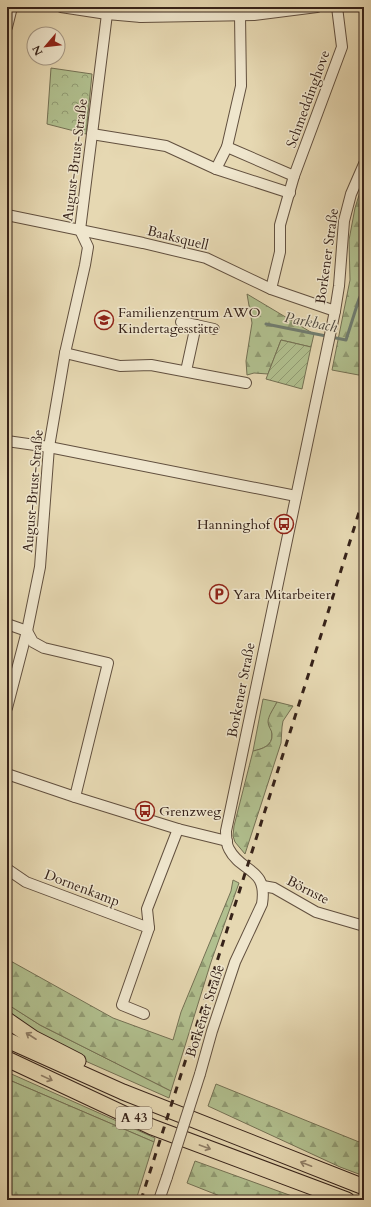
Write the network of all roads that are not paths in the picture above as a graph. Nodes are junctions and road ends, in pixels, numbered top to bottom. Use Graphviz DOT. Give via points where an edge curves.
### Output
graph roads {
  1 [pos="12,7"];
  2 [pos="61,7"];
  3 [pos="317,7"];
  4 [pos="336,7"];
  5 [pos="141,12"];
  6 [pos="107,14"];
  7 [pos="240,15"];
  8 [pos="7,27"];
  9 [pos="92,134"];
  10 [pos="227,147"];
  11 [pos="364,164"];
  12 [pos="216,169"];
  13 [pos="294,176"];
  14 [pos="290,194"];
  15 [pos="7,215"];
  16 [pos="80,230"];
  17 [pos="271,289"];
  18 [pos="334,311"];
  19 [pos="181,322"];
  20 [pos="196,326"];
  21 [pos="214,329"];
  22 [pos="65,354"];
  23 [pos="186,371"];
  24 [pos="246,383"];
  25 [pos="7,441"];
  26 [pos="49,447"];
  27 [pos="296,496"];
  28 [pos="7,624"];
  29 [pos="27,631"];
  30 [pos="7,708"];
  31 [pos="8,777"];
  32 [pos="75,797"];
  33 [pos="178,829"];
  34 [pos="226,841"];
  35 [pos="7,869"];
  36 [pos="262,886"];
  37 [pos="364,926"];
  38 [pos="149,928"];
  39 [pos="144,1014"];
  40 [pos="7,1020"];
  41 [pos="7,1040"];
  42 [pos="9,1060"];
  43 [pos="123,1092"];
  44 [pos="364,1187"];
  45 [pos="159,1200"];
  46 [pos="347,1200"];
  1 -- 8 [label="street"];
  2 -- 6 [label="street"];
  3 -- 7 [label="street"];
  4 -- 13 [label="street, Schmeddinghove" via="342,47"];
  5 -- 6 [label="street"];
  5 -- 7 [label="street"];
  6 -- 9 [label="street, August-Brust-Straße"];
  7 -- 10 [label="street" via="241,86"];
  9 -- 12 [label="street" via="166,146"];
  9 -- 16 [label="street, August-Brust-Straße"];
  10 -- 12 [label="street"];
  10 -- 13 [label="street"];
  11 -- 18 [label="street, Borkener Straße" via="351,194 344,221 340,280"];
  12 -- 14 [label="street"];
  13 -- 14 [label="street, Schmeddinghove"];
  14 -- 17 [label="street, Schmeddinghove" via="280,225 280,252"];
  15 -- 16 [label="street, Baaksquell"];
  16 -- 17 [label="street, Baaksquell" via="206,258"];
  16 -- 22 [label="street, August-Brust-Straße" via="88,247"];
  17 -- 18 [label="street, Baaksquell"];
  18 -- 27 [label="street, Borkener Straße"];
  19 -- 20 [label="street"];
  20 -- 21 [label="street"];
  20 -- 23 [label="street"];
  22 -- 23 [label="street" via="120,366 151,365"];
  22 -- 26 [label="street, August-Brust-Straße"];
  23 -- 24 [label="street"];
  25 -- 26 [label="street"];
  26 -- 27 [label="street"];
  26 -- 29 [label="street, August-Brust-Straße" via="40,566"];
  27 -- 34 [label="street, Borkener Straße"];
  28 -- 29 [label="street"];
  29 -- 30 [label="street, August-Brust-Straße"];
  29 -- 32 [label="street" via="33,642 44,648 108,664"];
  31 -- 32 [label="street"];
  32 -- 33 [label="street"];
  33 -- 34 [label="street"];
  33 -- 38 [label="street" via="147,909"];
  34 -- 36 [label="street" via="237,860 256,875"];
  35 -- 38 [label="street, Dornenkamp" via="26,882"];
  36 -- 37 [label="street, Börnste" via="274,888 316,912"];
  36 -- 45 [label="street, Borkener Straße, bridge" via="262,904 233,969"];
  38 -- 39 [label="street" via="122,1005"];
  43 -- 40 [label="highway, one-way" via="85,1064 33,1038"];
  41 -- 43 [label="highway, A 43"];
  42 -- 46 [label="highway, A 43, one-way" via="152,1127"];
  44 -- 43 [label="highway, A 43, one-way"];
}
